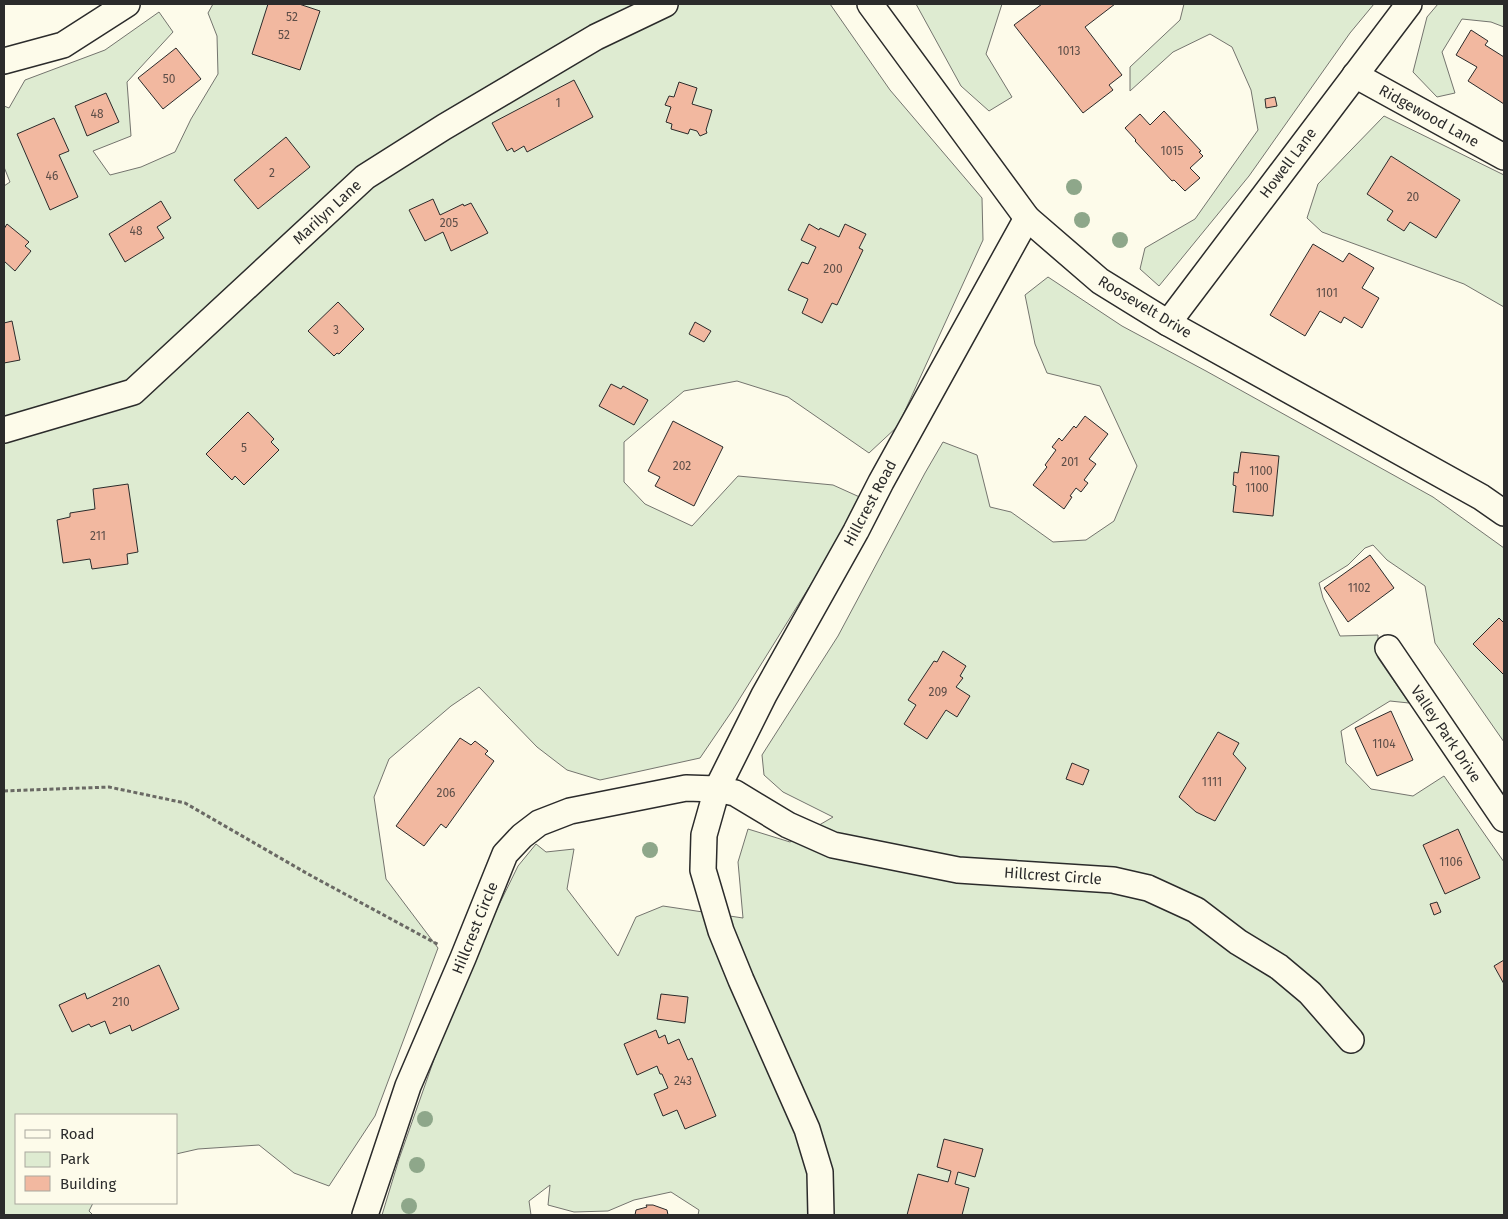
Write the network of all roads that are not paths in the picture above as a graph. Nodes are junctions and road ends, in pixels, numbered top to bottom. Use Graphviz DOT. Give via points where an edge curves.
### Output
graph roads {
  1 [pos="126,4"];
  2 [pos="665,4"];
  3 [pos="870,4"];
  4 [pos="1409,4"];
  5 [pos="4,61"];
  6 [pos="1354,75"];
  7 [pos="1504,157"];
  8 [pos="1027,218"];
  9 [pos="1168,322"];
  10 [pos="4,430"];
  11 [pos="1504,513"];
  12 [pos="1388,648"];
  13 [pos="717,789"];
  14 [pos="1504,819"];
  15 [pos="1351,1040"];
  16 [pos="365,1215"];
  17 [pos="821,1215"];
  1 -- 5 [label="street" via="64,45"];
  2 -- 10 [label="street, Marilyn Lane" via="596,37 365,177 133,392"];
  3 -- 8 [label="street, Roosevelt Drive"];
  4 -- 6 [label="street, Howell Lane"];
  6 -- 7 [label="street, Ridgewood Lane"];
  6 -- 9 [label="street, Howell Lane"];
  8 -- 9 [label="street, Roosevelt Drive" via="1100,282"];
  8 -- 13 [label="street, Hillcrest Road" via="764,695"];
  9 -- 11 [label="street, Roosevelt Drive" via="1481,497"];
  12 -- 14 [label="street, Valley Park Drive"];
  13 -- 15 [label="street, Hillcrest Circle" via="735,793 788,825 833,845 958,870 1113,880 1148,888 1196,910 1238,942 1279,967 1310,993"];
  13 -- 16 [label="street, Hillcrest Circle" via="686,788 570,812 539,823 505,854 408,1086"];
  13 -- 17 [label="street" via="704,835 703,870 721,931 807,1129 820,1172"];
}
